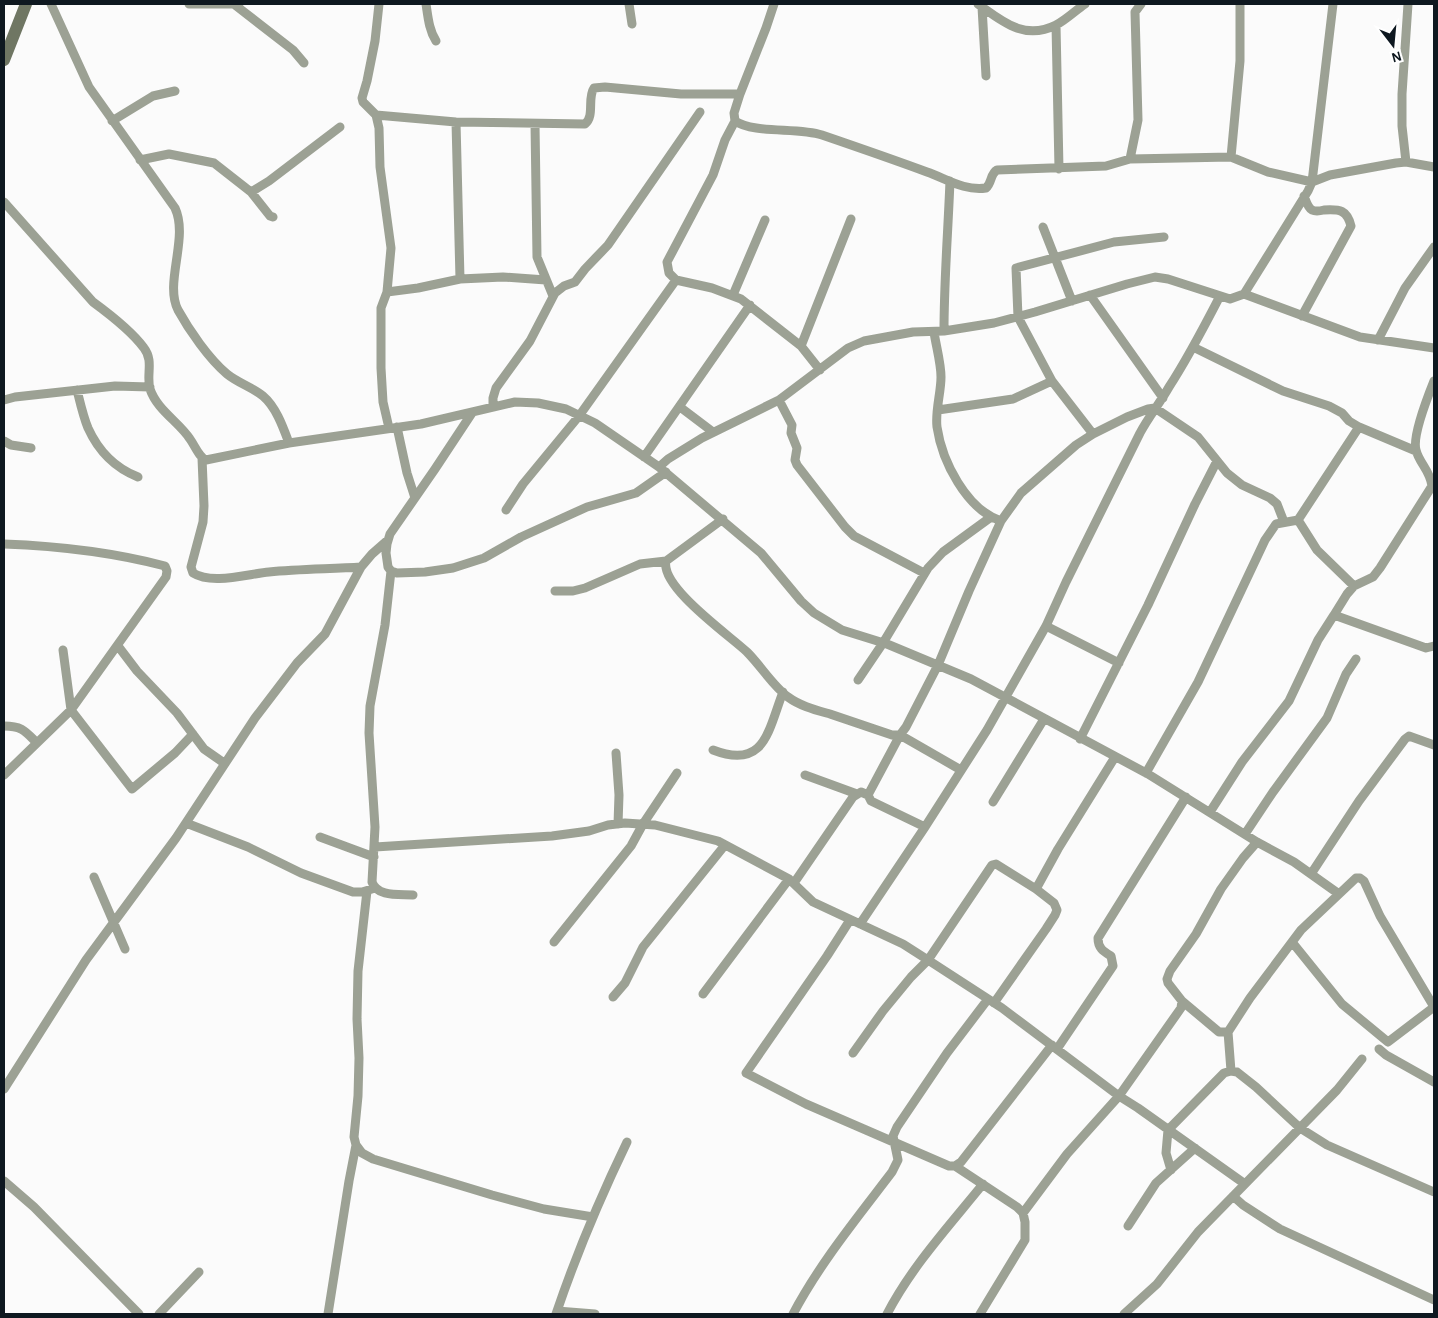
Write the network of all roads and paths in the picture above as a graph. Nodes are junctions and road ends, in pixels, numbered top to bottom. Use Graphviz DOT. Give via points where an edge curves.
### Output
graph roads {
  1 [pos="26,4"];
  2 [pos="51,4"];
  3 [pos="190,4"];
  4 [pos="231,4"];
  5 [pos="379,4"];
  6 [pos="426,4"];
  7 [pos="629,4"];
  8 [pos="774,4"];
  9 [pos="1084,4"];
  10 [pos="1141,4"];
  11 [pos="1240,4"];
  12 [pos="1334,4"];
  13 [pos="1408,4"];
  14 [pos="980,5"];
  15 [pos="632,24"];
  16 [pos="1056,25"];
  17 [pos="436,41"];
  18 [pos="4,60"];
  19 [pos="304,63"];
  20 [pos="986,76"];
  21 [pos="176,91"];
  22 [pos="740,94"];
  23 [pos="700,112"];
  24 [pos="376,115"];
  25 [pos="112,120"];
  26 [pos="736,121"];
  27 [pos="456,122"];
  28 [pos="535,124"];
  29 [pos="340,127"];
  30 [pos="1231,157"];
  31 [pos="1130,159"];
  32 [pos="140,160"];
  33 [pos="1406,162"];
  34 [pos="1434,167"];
  35 [pos="1060,169"];
  36 [pos="950,182"];
  37 [pos="1312,182"];
  38 [pos="251,192"];
  39 [pos="1304,196"];
  40 [pos="4,202"];
  41 [pos="273,217"];
  42 [pos="850,219"];
  43 [pos="765,220"];
  44 [pos="1043,227"];
  45 [pos="1164,237"];
  46 [pos="1434,247"];
  47 [pos="1056,258"];
  48 [pos="460,279"];
  49 [pos="546,280"];
  50 [pos="676,280"];
  51 [pos="387,292"];
  52 [pos="1244,294"];
  53 [pos="733,295"];
  54 [pos="1090,295"];
  55 [pos="553,296"];
  56 [pos="1220,296"];
  57 [pos="1072,300"];
  58 [pos="750,305"];
  59 [pos="1302,316"];
  60 [pos="1018,317"];
  61 [pos="934,332"];
  62 [pos="944,332"];
  63 [pos="1378,340"];
  64 [pos="801,346"];
  65 [pos="1193,347"];
  66 [pos="1434,348"];
  67 [pos="820,370"];
  68 [pos="1052,381"];
  69 [pos="1434,382"];
  70 [pos="150,387"];
  71 [pos="77,390"];
  72 [pos="1162,398"];
  73 [pos="4,400"];
  74 [pos="779,400"];
  75 [pos="493,407"];
  76 [pos="680,407"];
  77 [pos="1155,408"];
  78 [pos="938,410"];
  79 [pos="472,413"];
  80 [pos="579,416"];
  81 [pos="393,427"];
  82 [pos="1359,427"];
  83 [pos="713,432"];
  84 [pos="1093,434"];
  85 [pos="4,441"];
  86 [pos="289,443"];
  87 [pos="31,448"];
  88 [pos="1416,451"];
  89 [pos="644,457"];
  90 [pos="202,458"];
  91 [pos="1217,461"];
  92 [pos="662,470"];
  93 [pos="1431,473"];
  94 [pos="138,476"];
  95 [pos="415,498"];
  96 [pos="506,510"];
  97 [pos="991,517"];
  98 [pos="723,520"];
  99 [pos="1298,520"];
  100 [pos="1001,521"];
  101 [pos="1284,522"];
  102 [pos="388,540"];
  103 [pos="4,544"];
  104 [pos="666,561"];
  105 [pos="361,568"];
  106 [pos="392,572"];
  107 [pos="924,574"];
  108 [pos="1354,586"];
  109 [pos="555,591"];
  110 [pos="1334,615"];
  111 [pos="1046,626"];
  112 [pos="883,642"];
  113 [pos="118,646"];
  114 [pos="1434,646"];
  115 [pos="63,650"];
  116 [pos="1356,659"];
  117 [pos="1119,662"];
  118 [pos="938,665"];
  119 [pos="858,680"];
  120 [pos="783,692"];
  121 [pos="1005,698"];
  122 [pos="71,710"];
  123 [pos="1044,719"];
  124 [pos="4,726"];
  125 [pos="192,734"];
  126 [pos="900,735"];
  127 [pos="1080,739"];
  128 [pos="37,744"];
  129 [pos="1434,745"];
  130 [pos="713,750"];
  131 [pos="616,753"];
  132 [pos="1115,757"];
  133 [pos="224,764"];
  134 [pos="961,770"];
  135 [pos="1146,773"];
  136 [pos="677,774"];
  137 [pos="4,775"];
  138 [pos="805,775"];
  139 [pos="857,794"];
  140 [pos="868,794"];
  141 [pos="1186,797"];
  142 [pos="993,802"];
  143 [pos="1210,812"];
  144 [pos="186,823"];
  145 [pos="618,824"];
  146 [pos="643,824"];
  147 [pos="926,827"];
  148 [pos="1245,834"];
  149 [pos="320,837"];
  150 [pos="1257,842"];
  151 [pos="725,845"];
  152 [pos="374,852"];
  153 [pos="1311,874"];
  154 [pos="94,877"];
  155 [pos="792,881"];
  156 [pos="370,889"];
  157 [pos="1036,889"];
  158 [pos="1339,894"];
  159 [pos="413,895"];
  160 [pos="850,920"];
  161 [pos="114,923"];
  162 [pos="860,924"];
  163 [pos="554,942"];
  164 [pos="1292,942"];
  165 [pos="125,949"];
  166 [pos="928,960"];
  167 [pos="703,994"];
  168 [pos="614,997"];
  169 [pos="991,1001"];
  170 [pos="1182,1001"];
  171 [pos="1434,1007"];
  172 [pos="1228,1032"];
  173 [pos="1055,1047"];
  174 [pos="1379,1049"];
  175 [pos="853,1053"];
  176 [pos="1362,1059"];
  177 [pos="1231,1071"];
  178 [pos="1434,1082"];
  179 [pos="4,1089"];
  180 [pos="1119,1096"];
  181 [pos="1300,1128"];
  182 [pos="1168,1130"];
  183 [pos="628,1142"];
  184 [pos="895,1143"];
  185 [pos="356,1145"];
  186 [pos="1195,1148"];
  187 [pos="956,1166"];
  188 [pos="1171,1170"];
  189 [pos="4,1180"];
  190 [pos="983,1184"];
  191 [pos="1245,1184"];
  192 [pos="1434,1192"];
  193 [pos="1233,1196"];
  194 [pos="1023,1213"];
  195 [pos="593,1217"];
  196 [pos="1128,1226"];
  197 [pos="199,1272"];
  198 [pos="1434,1300"];
  199 [pos="557,1313"];
  200 [pos="139,1314"];
  201 [pos="159,1314"];
  202 [pos="328,1314"];
  203 [pos="595,1314"];
  204 [pos="793,1314"];
  205 [pos="887,1314"];
  206 [pos="980,1314"];
  207 [pos="1124,1314"];
  1 -- 18 [label="main road"];
  2 -- 25 [label="street" via="89,87"];
  3 -- 4 [label="street"];
  4 -- 19 [label="street" via="293,50"];
  5 -- 24 [label="street" via="375,41 362,98 362,102"];
  6 -- 17 [label="street"];
  7 -- 15 [label="street"];
  8 -- 22 [label="street"];
  9 -- 16 [label="street"];
  10 -- 31 [label="street" via="1134,12 1138,120"];
  11 -- 30 [label="street" via="1240,61"];
  12 -- 37 [label="street"];
  13 -- 33 [label="street" via="1402,94"];
  14 -- 16 [label="street" via="1022,30"];
  14 -- 20 [label="street"];
  16 -- 35 [label="street"];
  21 -- 25 [label="street" via="152,96"];
  22 -- 26 [label="street" via="734,113"];
  22 -- 28 [label="street" via="594,88 589,119 585,124"];
  23 -- 55 [label="street" via="608,245 575,282 564,286"];
  24 -- 27 [label="street"];
  24 -- 51 [label="street" via="391,248"];
  25 -- 32 [label="street"];
  26 -- 36 [label="street" via="741,125 822,135"];
  26 -- 50 [label="street" via="725,140 713,175 667,262 669,273"];
  27 -- 28 [label="street"];
  27 -- 48 [label="street"];
  28 -- 49 [label="street" via="537,256"];
  29 -- 38 [label="street" via="269,182"];
  30 -- 31 [label="street"];
  30 -- 37 [label="street" via="1268,172"];
  31 -- 35 [label="street" via="1106,166"];
  32 -- 38 [label="street" via="169,154 214,163"];
  32 -- 86 [label="street" via="178,215 174,302 192,334 226,373 263,396 276,414"];
  33 -- 34 [label="street"];
  33 -- 37 [label="street" via="1330,175"];
  35 -- 36 [label="street" via="997,170 986,188 963,187"];
  36 -- 62 [label="street"];
  37 -- 39 [label="street"];
  38 -- 41 [label="street"];
  39 -- 52 [label="street"];
  39 -- 59 [label="street" via="1313,211 1344,212 1352,226"];
  40 -- 70 [label="street" via="93,302 144,348 150,363"];
  42 -- 64 [label="street"];
  43 -- 53 [label="street"];
  44 -- 47 [label="street"];
  45 -- 47 [label="street" via="1114,242"];
  46 -- 63 [label="street" via="1405,288"];
  47 -- 57 [label="street"];
  47 -- 60 [label="street" via="1016,268"];
  48 -- 49 [label="street"];
  48 -- 51 [label="street"];
  49 -- 55 [label="street"];
  50 -- 53 [label="street"];
  50 -- 80 [label="street"];
  51 -- 81 [label="street" via="382,308 381,368 383,402"];
  52 -- 56 [label="street" via="1230,299"];
  52 -- 59 [label="street"];
  53 -- 58 [label="street"];
  54 -- 56 [label="street" via="1155,277 1168,278"];
  54 -- 57 [label="street"];
  54 -- 72 [label="street"];
  55 -- 75 [label="street" via="530,341 496,388"];
  56 -- 65 [label="street"];
  57 -- 60 [label="street"];
  58 -- 64 [label="street"];
  58 -- 76 [label="street"];
  59 -- 63 [label="street" via="1360,337"];
  60 -- 62 [label="street"];
  60 -- 68 [label="street"];
  61 -- 62 [label="street"];
  61 -- 67 [label="street" via="913,332 864,341 848,348"];
  61 -- 78 [label="street" via="941,376"];
  63 -- 66 [label="street"];
  64 -- 67 [label="street"];
  65 -- 72 [label="street"];
  65 -- 82 [label="street" via="1283,391 1328,406"];
  67 -- 74 [label="street"];
  68 -- 78 [label="street" via="1013,400"];
  68 -- 84 [label="street"];
  69 -- 88 [label="street" via="1420,423"];
  70 -- 71 [label="street"];
  70 -- 90 [label="street" via="154,399 188,435"];
  71 -- 73 [label="street"];
  71 -- 94 [label="street" via="88,428 102,452 124,471"];
  72 -- 77 [label="street"];
  74 -- 83 [label="street"];
  74 -- 107 [label="street" via="792,425 797,466 845,527 854,536"];
  75 -- 79 [label="street"];
  75 -- 80 [label="street" via="515,402 538,403 566,409"];
  76 -- 83 [label="street"];
  76 -- 89 [label="street"];
  77 -- 84 [label="street" via="1127,416"];
  77 -- 91 [label="street" via="1198,437"];
  77 -- 111 [label="street"];
  78 -- 97 [label="street" via="942,450 950,469 966,494"];
  79 -- 81 [label="street"];
  79 -- 95 [label="street"];
  80 -- 89 [label="street"];
  80 -- 96 [label="street" via="523,484"];
  81 -- 86 [label="street"];
  81 -- 95 [label="street"];
  82 -- 88 [label="street"];
  82 -- 99 [label="street"];
  83 -- 92 [label="street" via="668,459"];
  84 -- 100 [label="street" via="1021,493"];
  85 -- 87 [label="street"];
  86 -- 90 [label="street" via="206,460"];
  88 -- 93 [label="street"];
  89 -- 92 [label="street"];
  90 -- 105 [label="street" via="203,522 191,567 193,573 199,577 218,578"];
  91 -- 101 [label="street" via="1242,485 1277,504"];
  91 -- 117 [label="street"];
  92 -- 98 [label="street"];
  92 -- 106 [label="street" via="636,493 587,507 479,560 425,572"];
  93 -- 108 [label="street" via="1432,486 1380,568 1373,577"];
  95 -- 102 [label="street"];
  97 -- 100 [label="street"];
  97 -- 107 [label="street" via="943,552"];
  98 -- 104 [label="street"];
  98 -- 112 [label="street" via="761,553 814,613 842,630"];
  99 -- 101 [label="street"];
  99 -- 108 [label="street" via="1317,550"];
  100 -- 118 [label="street"];
  101 -- 135 [label="street" via="1276,524 1265,540 1198,682"];
  102 -- 105 [label="street"];
  102 -- 106 [label="street" via="386,553"];
  103 -- 113 [label="street" via="41,545 117,555 165,566 166,577"];
  104 -- 109 [label="street" via="640,564 585,588"];
  104 -- 120 [label="street" via="670,577 697,611 748,654"];
  105 -- 133 [label="street" via="326,634 297,663"];
  106 -- 152 [label="street" via="370,706"];
  107 -- 112 [label="street"];
  108 -- 110 [label="street"];
  110 -- 114 [label="street" via="1426,648"];
  110 -- 143 [label="street" via="1289,700 1242,762"];
  111 -- 117 [label="street"];
  111 -- 121 [label="street"];
  112 -- 118 [label="street"];
  112 -- 119 [label="street"];
  113 -- 122 [label="street"];
  113 -- 125 [label="street"];
  115 -- 122 [label="street"];
  116 -- 148 [label="street" via="1327,718"];
  117 -- 127 [label="street"];
  118 -- 121 [label="street"];
  118 -- 126 [label="street"];
  120 -- 126 [label="street" via="802,705"];
  120 -- 130 [label="street" via="765,739 755,751 749,755 729,756"];
  121 -- 123 [label="street"];
  121 -- 134 [label="street"];
  122 -- 125 [label="street" via="132,789 175,753"];
  122 -- 128 [label="street"];
  123 -- 127 [label="street"];
  123 -- 142 [label="street"];
  124 -- 128 [label="street" via="22,729"];
  125 -- 133 [label="street" via="204,749"];
  126 -- 134 [label="street"];
  126 -- 140 [label="street"];
  127 -- 132 [label="street"];
  128 -- 137 [label="street"];
  129 -- 153 [label="street" via="1409,736 1405,739"];
  131 -- 145 [label="street" via="620,795"];
  132 -- 135 [label="street"];
  132 -- 157 [label="street"];
  133 -- 144 [label="street"];
  134 -- 147 [label="street"];
  135 -- 141 [label="street"];
  136 -- 146 [label="street"];
  138 -- 139 [label="street"];
  139 -- 140 [label="street"];
  139 -- 155 [label="street"];
  140 -- 147 [label="street" via="871,801"];
  141 -- 143 [label="street"];
  141 -- 173 [label="street" via="1098,938 1099,947 1111,956 1114,966"];
  143 -- 148 [label="street"];
  144 -- 156 [label="street" via="353,892"];
  144 -- 161 [label="street"];
  145 -- 146 [label="street"];
  145 -- 152 [label="street" via="568,835"];
  146 -- 151 [label="street"];
  146 -- 163 [label="street" via="631,846"];
  147 -- 162 [label="street"];
  148 -- 150 [label="street"];
  149 -- 152 [label="street"];
  150 -- 153 [label="street"];
  150 -- 170 [label="street" via="1230,876 1170,971 1168,983"];
  151 -- 155 [label="street"];
  151 -- 168 [label="street" via="643,947"];
  152 -- 156 [label="street"];
  153 -- 158 [label="street"];
  154 -- 161 [label="street"];
  155 -- 160 [label="street" via="814,902"];
  155 -- 167 [label="street"];
  156 -- 159 [label="street"];
  156 -- 185 [label="street" via="358,971"];
  157 -- 166 [label="street" via="992,865"];
  157 -- 169 [label="street" via="1054,903 1055,915"];
  158 -- 164 [label="street" via="1300,930"];
  158 -- 171 [label="street" via="1356,878 1362,879"];
  160 -- 162 [label="street"];
  160 -- 184 [label="street" via="746,1073 806,1104"];
  161 -- 165 [label="street"];
  161 -- 179 [label="street" via="82,966"];
  162 -- 166 [label="street"];
  164 -- 171 [label="street" via="1342,1004 1388,1042"];
  164 -- 172 [label="street"];
  166 -- 169 [label="street"];
  166 -- 175 [label="street" via="911,976"];
  169 -- 173 [label="street"];
  169 -- 184 [label="street" via="947,1053 896,1127"];
  170 -- 172 [label="street" via="1220,1032"];
  170 -- 180 [label="street" via="1181,1008"];
  172 -- 177 [label="street"];
  173 -- 180 [label="street"];
  173 -- 187 [label="street"];
  174 -- 178 [label="street"];
  176 -- 181 [label="street"];
  177 -- 181 [label="street" via="1256,1087"];
  177 -- 182 [label="street" via="1224,1073"];
  180 -- 182 [label="street"];
  180 -- 194 [label="street" via="1067,1154"];
  181 -- 191 [label="street"];
  181 -- 192 [label="street" via="1335,1149"];
  182 -- 186 [label="street"];
  182 -- 188 [label="street" via="1166,1153"];
  183 -- 195 [label="street"];
  184 -- 187 [label="street"];
  184 -- 204 [label="street" via="898,1160 892,1172 830,1255"];
  185 -- 195 [label="street" via="373,1159 527,1205"];
  185 -- 202 [label="street"];
  186 -- 188 [label="street"];
  186 -- 191 [label="street"];
  187 -- 190 [label="street"];
  188 -- 196 [label="street" via="1152,1189"];
  189 -- 200 [label="street"];
  190 -- 194 [label="street"];
  190 -- 205 [label="street" via="931,1246"];
  191 -- 193 [label="street"];
  193 -- 198 [label="street" via="1280,1229"];
  193 -- 207 [label="street" via="1198,1232 1157,1284"];
  194 -- 206 [label="street" via="1025,1240"];
  195 -- 199 [label="street"];
  197 -- 201 [label="street"];
  199 -- 203 [label="street"];
}
